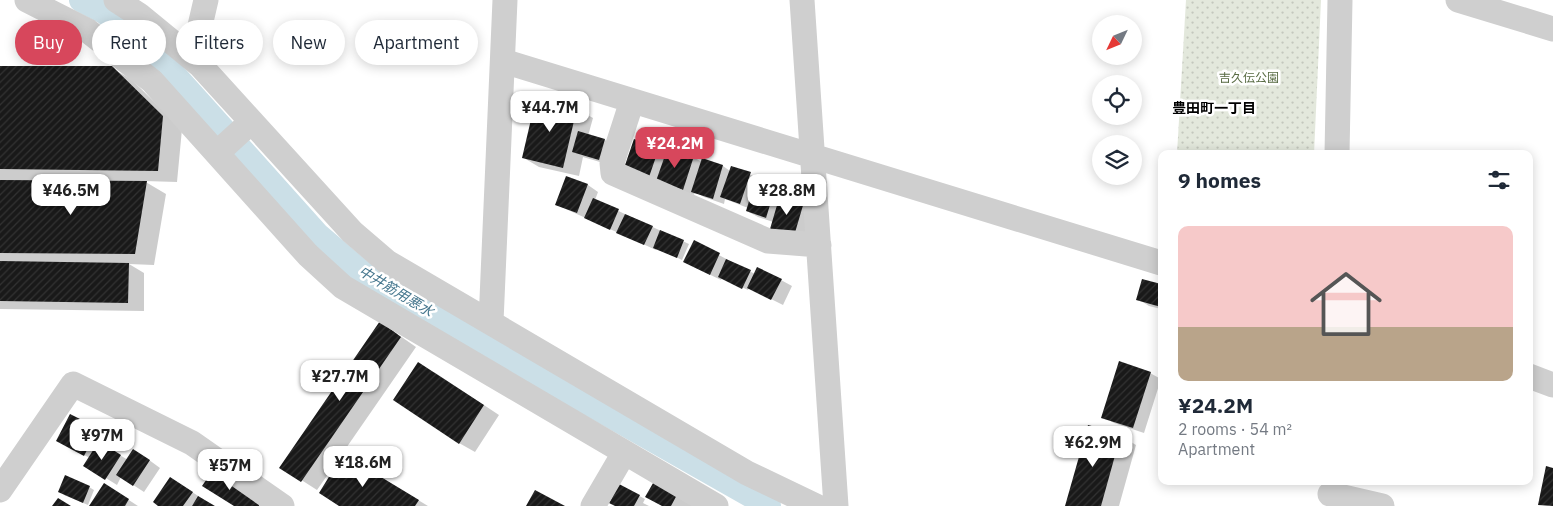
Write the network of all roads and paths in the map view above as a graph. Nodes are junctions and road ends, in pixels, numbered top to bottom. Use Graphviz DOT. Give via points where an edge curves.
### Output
graph roads {
  1 [pos="27,0"];
  2 [pos="116,0"];
  3 [pos="206,0"];
  4 [pos="505,0"];
  5 [pos="802,0"];
  6 [pos="1340,0"];
  7 [pos="1458,0"];
  8 [pos="201,20"];
  9 [pos="1553,29"];
  10 [pos="176,45"];
  11 [pos="503,61"];
  12 [pos="200,65"];
  13 [pos="632,101"];
  14 [pos="251,122"];
  15 [pos="1337,150"];
  16 [pos="217,153"];
  17 [pos="813,158"];
  18 [pos="819,245"];
  19 [pos="1158,263"];
  20 [pos="491,322"];
  21 [pos="1533,378"];
  22 [pos="1553,385"];
  23 [pos="624,453"];
  24 [pos="0,490"];
  25 [pos="1330,494"];
  26 [pos="282,506"];
  27 [pos="593,506"];
  28 [pos="716,506"];
  29 [pos="816,506"];
  30 [pos="836,506"];
  31 [pos="1382,506"];
  1 -- 16 [label="street" via="88,31 152,81"];
  2 -- 10 [label="street"];
  3 -- 8 [label="street"];
  4 -- 11 [label="street"];
  5 -- 17 [label="street"];
  6 -- 15 [label="street"];
  7 -- 9 [label="street"];
  11 -- 13 [label="street"];
  11 -- 20 [label="street"];
  12 -- 14 [label="street"];
  13 -- 17 [label="street"];
  13 -- 18 [label="street" via="612,163 613,173 768,241"];
  14 -- 16 [label="street"];
  14 -- 20 [label="street" via="352,232 388,262"];
  16 -- 23 [label="street" via="308,255 343,287"];
  17 -- 18 [label="street"];
  17 -- 19 [label="street"];
  18 -- 30 [label="street"];
  20 -- 29 [label="street" via="747,473"];
  21 -- 22 [label="street"];
  23 -- 27 [label="street"];
  23 -- 28 [label="street"];
  24 -- 26 [label="street" via="73,384 192,443"];
  25 -- 31 [label="street"];
}
